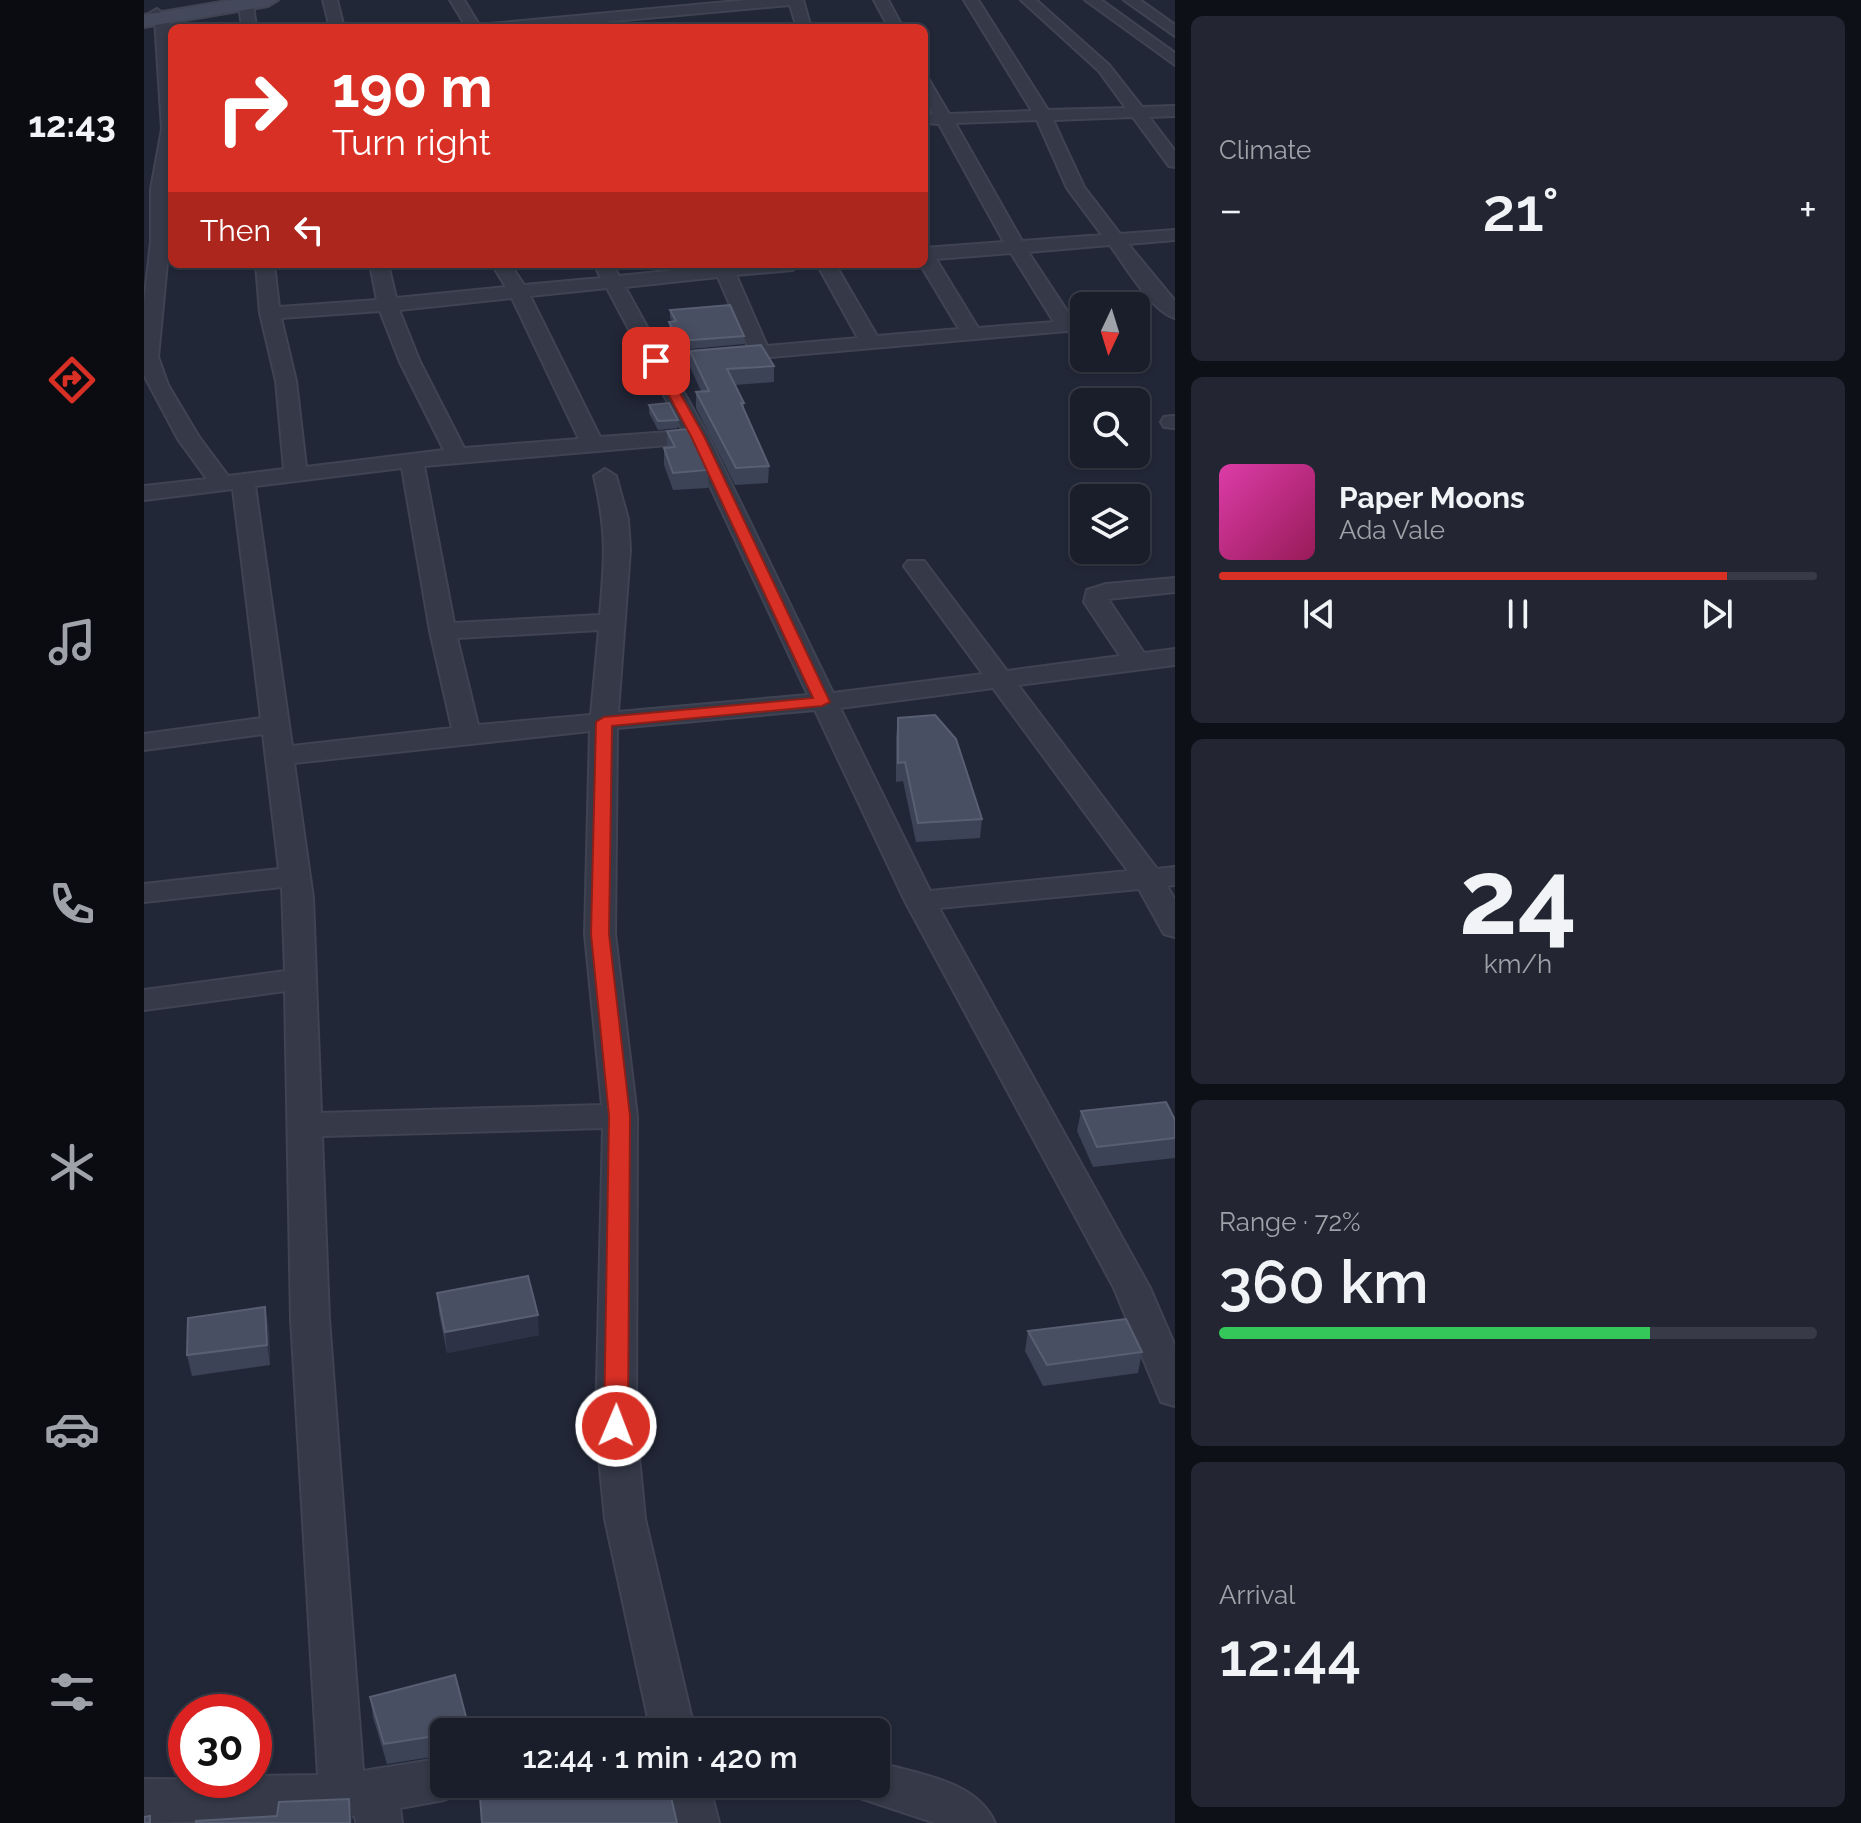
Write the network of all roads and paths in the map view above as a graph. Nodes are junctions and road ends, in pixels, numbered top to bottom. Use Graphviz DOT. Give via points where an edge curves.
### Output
graph roads {
  1 [pos="268,0"];
  2 [pos="330,0"];
  3 [pos="457,0"];
  4 [pos="589,0"];
  5 [pos="795,0"];
  6 [pos="881,0"];
  7 [pos="971,0"];
  8 [pos="1028,0"];
  9 [pos="1092,0"];
  10 [pos="1131,0"];
  11 [pos="230,2"];
  12 [pos="711,9"];
  13 [pos="152,17"];
  14 [pos="603,22"];
  15 [pos="246,24"];
  16 [pos="336,24"];
  17 [pos="472,24"];
  18 [pos="565,24"];
  19 [pos="803,24"];
  20 [pos="894,24"];
  21 [pos="1175,32"];
  22 [pos="1175,60"];
  23 [pos="928,99"];
  24 [pos="1175,111"];
  25 [pos="1140,113"];
  26 [pos="1043,115"];
  27 [pos="933,119"];
  28 [pos="168,128"];
  29 [pos="168,142"];
  30 [pos="144,143"];
  31 [pos="168,151"];
  32 [pos="1174,160"];
  33 [pos="1175,235"];
  34 [pos="1117,240"];
  35 [pos="1016,247"];
  36 [pos="928,254"];
  37 [pos="928,261"];
  38 [pos="265,268"];
  39 [pos="380,268"];
  40 [pos="504,268"];
  41 [pos="700,268"];
  42 [pos="723,268"];
  43 [pos="828,268"];
  44 [pos="607,272"];
  45 [pos="518,291"];
  46 [pos="388,305"];
  47 [pos="1175,312"];
  48 [pos="270,313"];
  49 [pos="972,334"];
  50 [pos="871,343"];
  51 [pos="760,352"];
  52 [pos="656,361"];
  53 [pos="697,436"];
  54 [pos="593,445"];
  55 [pos="457,455"];
  56 [pos="412,460"];
  57 [pos="296,475"];
  58 [pos="605,476"];
  59 [pos="232,483"];
  60 [pos="144,493"];
  61 [pos="916,566"];
  62 [pos="1175,585"];
  63 [pos="612,622"];
  64 [pos="443,631"];
  65 [pos="1175,657"];
  66 [pos="1136,661"];
  67 [pos="1003,680"];
  68 [pos="822,702"];
  69 [pos="604,722"];
  70 [pos="467,734"];
  71 [pos="278,740"];
  72 [pos="144,742"];
  73 [pos="295,876"];
  74 [pos="1162,877"];
  75 [pos="144,893"];
  76 [pos="920,901"];
  77 [pos="1175,927"];
  78 [pos="300,979"];
  79 [pos="144,1000"];
  80 [pos="620,1116"];
  81 [pos="304,1125"];
  82 [pos="1175,1391"];
  83 [pos="670,1718"];
  84 [pos="430,1783"];
  85 [pos="890,1787"];
  86 [pos="690,1798"];
  87 [pos="365,1803"];
  88 [pos="164,1808"];
  89 [pos="696,1823"];
  90 [pos="972,1823"];
  1 -- 11 [label="main road"];
  2 -- 16 [label="street"];
  3 -- 17 [label="street"];
  4 -- 14 [label="street"];
  5 -- 12 [label="street"];
  5 -- 19 [label="street"];
  6 -- 20 [label="street"];
  7 -- 26 [label="street"];
  8 -- 25 [label="street" via="1104,68"];
  9 -- 22 [label="street"];
  10 -- 21 [label="street"];
  11 -- 13 [label="main road"];
  11 -- 15 [label="street"];
  12 -- 14 [label="street"];
  13 -- 28 [label="street"];
  14 -- 18 [label="street"];
  23 -- 27 [label="street"];
  24 -- 25 [label="street"];
  25 -- 26 [label="street"];
  25 -- 32 [label="street"];
  26 -- 27 [label="street"];
  26 -- 34 [label="street" via="1076,188"];
  27 -- 35 [label="street" via="956,136"];
  29 -- 30 [label="street"];
  31 -- 59 [label="street" via="160,189 148,357 181,426"];
  33 -- 34 [label="street"];
  34 -- 35 [label="street"];
  34 -- 47 [label="street"];
  35 -- 36 [label="street"];
  35 -- 49 [label="street" via="1065,323"];
  37 -- 49 [label="street"];
  38 -- 48 [label="street"];
  39 -- 46 [label="street"];
  40 -- 45 [label="street"];
  41 -- 44 [label="street"];
  42 -- 51 [label="street"];
  43 -- 50 [label="street"];
  44 -- 45 [label="street"];
  44 -- 52 [label="street"];
  45 -- 46 [label="street"];
  45 -- 54 [label="street"];
  46 -- 48 [label="street"];
  46 -- 55 [label="street"];
  48 -- 57 [label="street" via="286,381"];
  49 -- 50 [label="street"];
  50 -- 51 [label="street"];
  51 -- 52 [label="street"];
  52 -- 53 [label="street"];
  53 -- 54 [label="street"];
  53 -- 68 [label="street"];
  54 -- 55 [label="street"];
  55 -- 56 [label="street"];
  56 -- 57 [label="street"];
  56 -- 64 [label="street"];
  57 -- 59 [label="street"];
  58 -- 63 [label="street" via="618,550"];
  59 -- 60 [label="street"];
  59 -- 71 [label="street"];
  61 -- 67 [label="street"];
  62 -- 66 [label="street" via="1096,595"];
  63 -- 64 [label="street"];
  63 -- 69 [label="street"];
  64 -- 70 [label="street"];
  65 -- 66 [label="street"];
  66 -- 67 [label="street"];
  67 -- 68 [label="street"];
  67 -- 74 [label="street"];
  68 -- 69 [label="street"];
  68 -- 76 [label="street"];
  69 -- 70 [label="street"];
  69 -- 80 [label="street" via="600,934"];
  70 -- 71 [label="street"];
  71 -- 72 [label="street"];
  71 -- 73 [label="street"];
  73 -- 75 [label="street"];
  73 -- 78 [label="street"];
  74 -- 76 [label="street"];
  74 -- 77 [label="street"];
  76 -- 82 [label="street" via="1132,1288"];
  78 -- 79 [label="street"];
  78 -- 81 [label="street"];
  80 -- 81 [label="street"];
  80 -- 83 [label="street" via="616,1426 625,1519"];
  81 -- 87 [label="street" via="310,1319"];
  84 -- 87 [label="street"];
  85 -- 90 [label="street" via="951,1806"];
  86 -- 89 [label="street"];
  87 -- 88 [label="street"];
}
